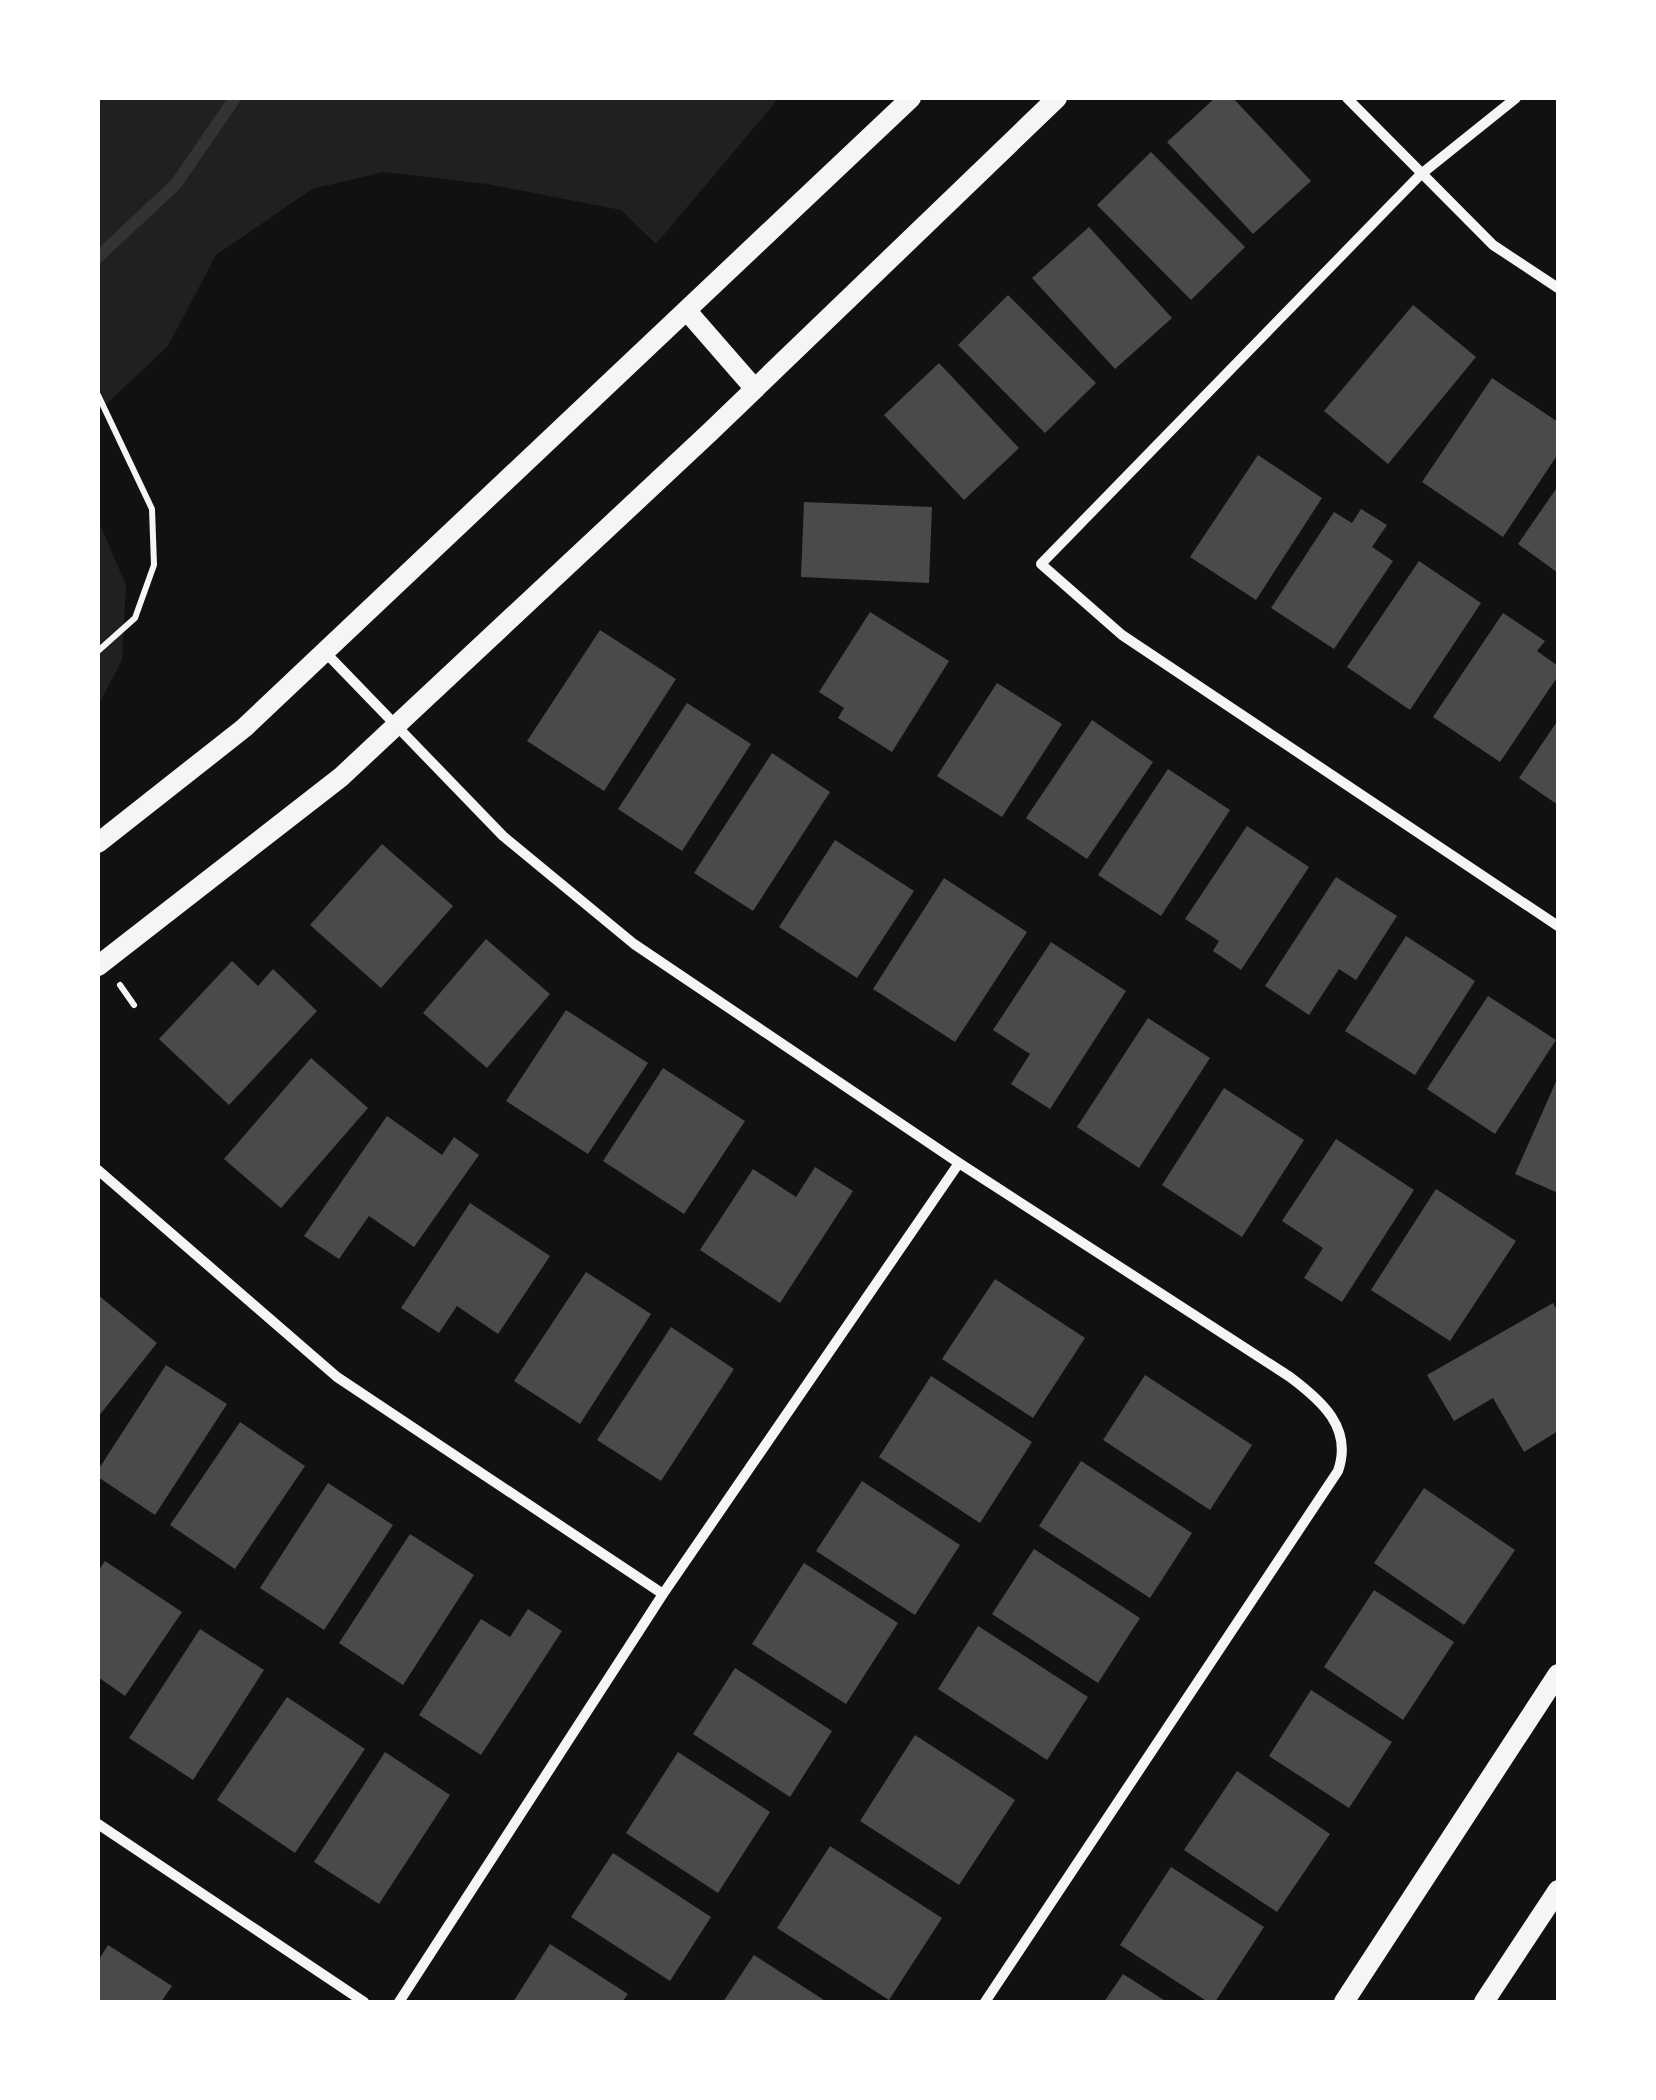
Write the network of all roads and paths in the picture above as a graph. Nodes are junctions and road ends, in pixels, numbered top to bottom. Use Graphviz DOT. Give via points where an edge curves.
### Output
graph roads {
  1 [pos="911,98"];
  2 [pos="1057,98"];
  3 [pos="1347,98"];
  4 [pos="1516,98"];
  5 [pos="1420,175"];
  6 [pos="1558,288"];
  7 [pos="687,310"];
  8 [pos="755,389"];
  9 [pos="98,395"];
  10 [pos="98,650"];
  11 [pos="324,652"];
  12 [pos="395,726"];
  13 [pos="98,843"];
  14 [pos="1558,926"];
  15 [pos="98,966"];
  16 [pos="128,996"];
  17 [pos="134,1004"];
  18 [pos="959,1164"];
  19 [pos="98,1170"];
  20 [pos="663,1594"];
  21 [pos="1558,1674"];
  22 [pos="98,1824"];
  23 [pos="1558,1890"];
  24 [pos="364,2002"];
  25 [pos="399,2002"];
  26 [pos="985,2002"];
  27 [pos="1344,2002"];
  28 [pos="1484,2002"];
  1 -- 7 [label="main road"];
  2 -- 8 [label="main road"];
  3 -- 5 [label="street"];
  4 -- 5 [label="street"];
  5 -- 6 [label="street" via="1493,245"];
  5 -- 14 [label="street" via="1041,564 1122,634"];
  7 -- 8 [label="main road"];
  7 -- 11 [label="main road"];
  8 -- 12 [label="main road"];
  9 -- 10 [label="path" via="152,509 154,565 135,618"];
  11 -- 12 [label="street"];
  11 -- 13 [label="main road" via="244,728"];
  12 -- 15 [label="main road" via="340,777"];
  12 -- 18 [label="street" via="502,836 634,944"];
  16 -- 17 [label="path"];
  18 -- 20 [label="street"];
  18 -- 26 [label="street" via="1290,1377 1323,1402 1345,1453"];
  19 -- 20 [label="street" via="336,1378"];
  20 -- 25 [label="street"];
  21 -- 27 [label="main road"];
  22 -- 24 [label="street"];
  23 -- 28 [label="main road"];
}
